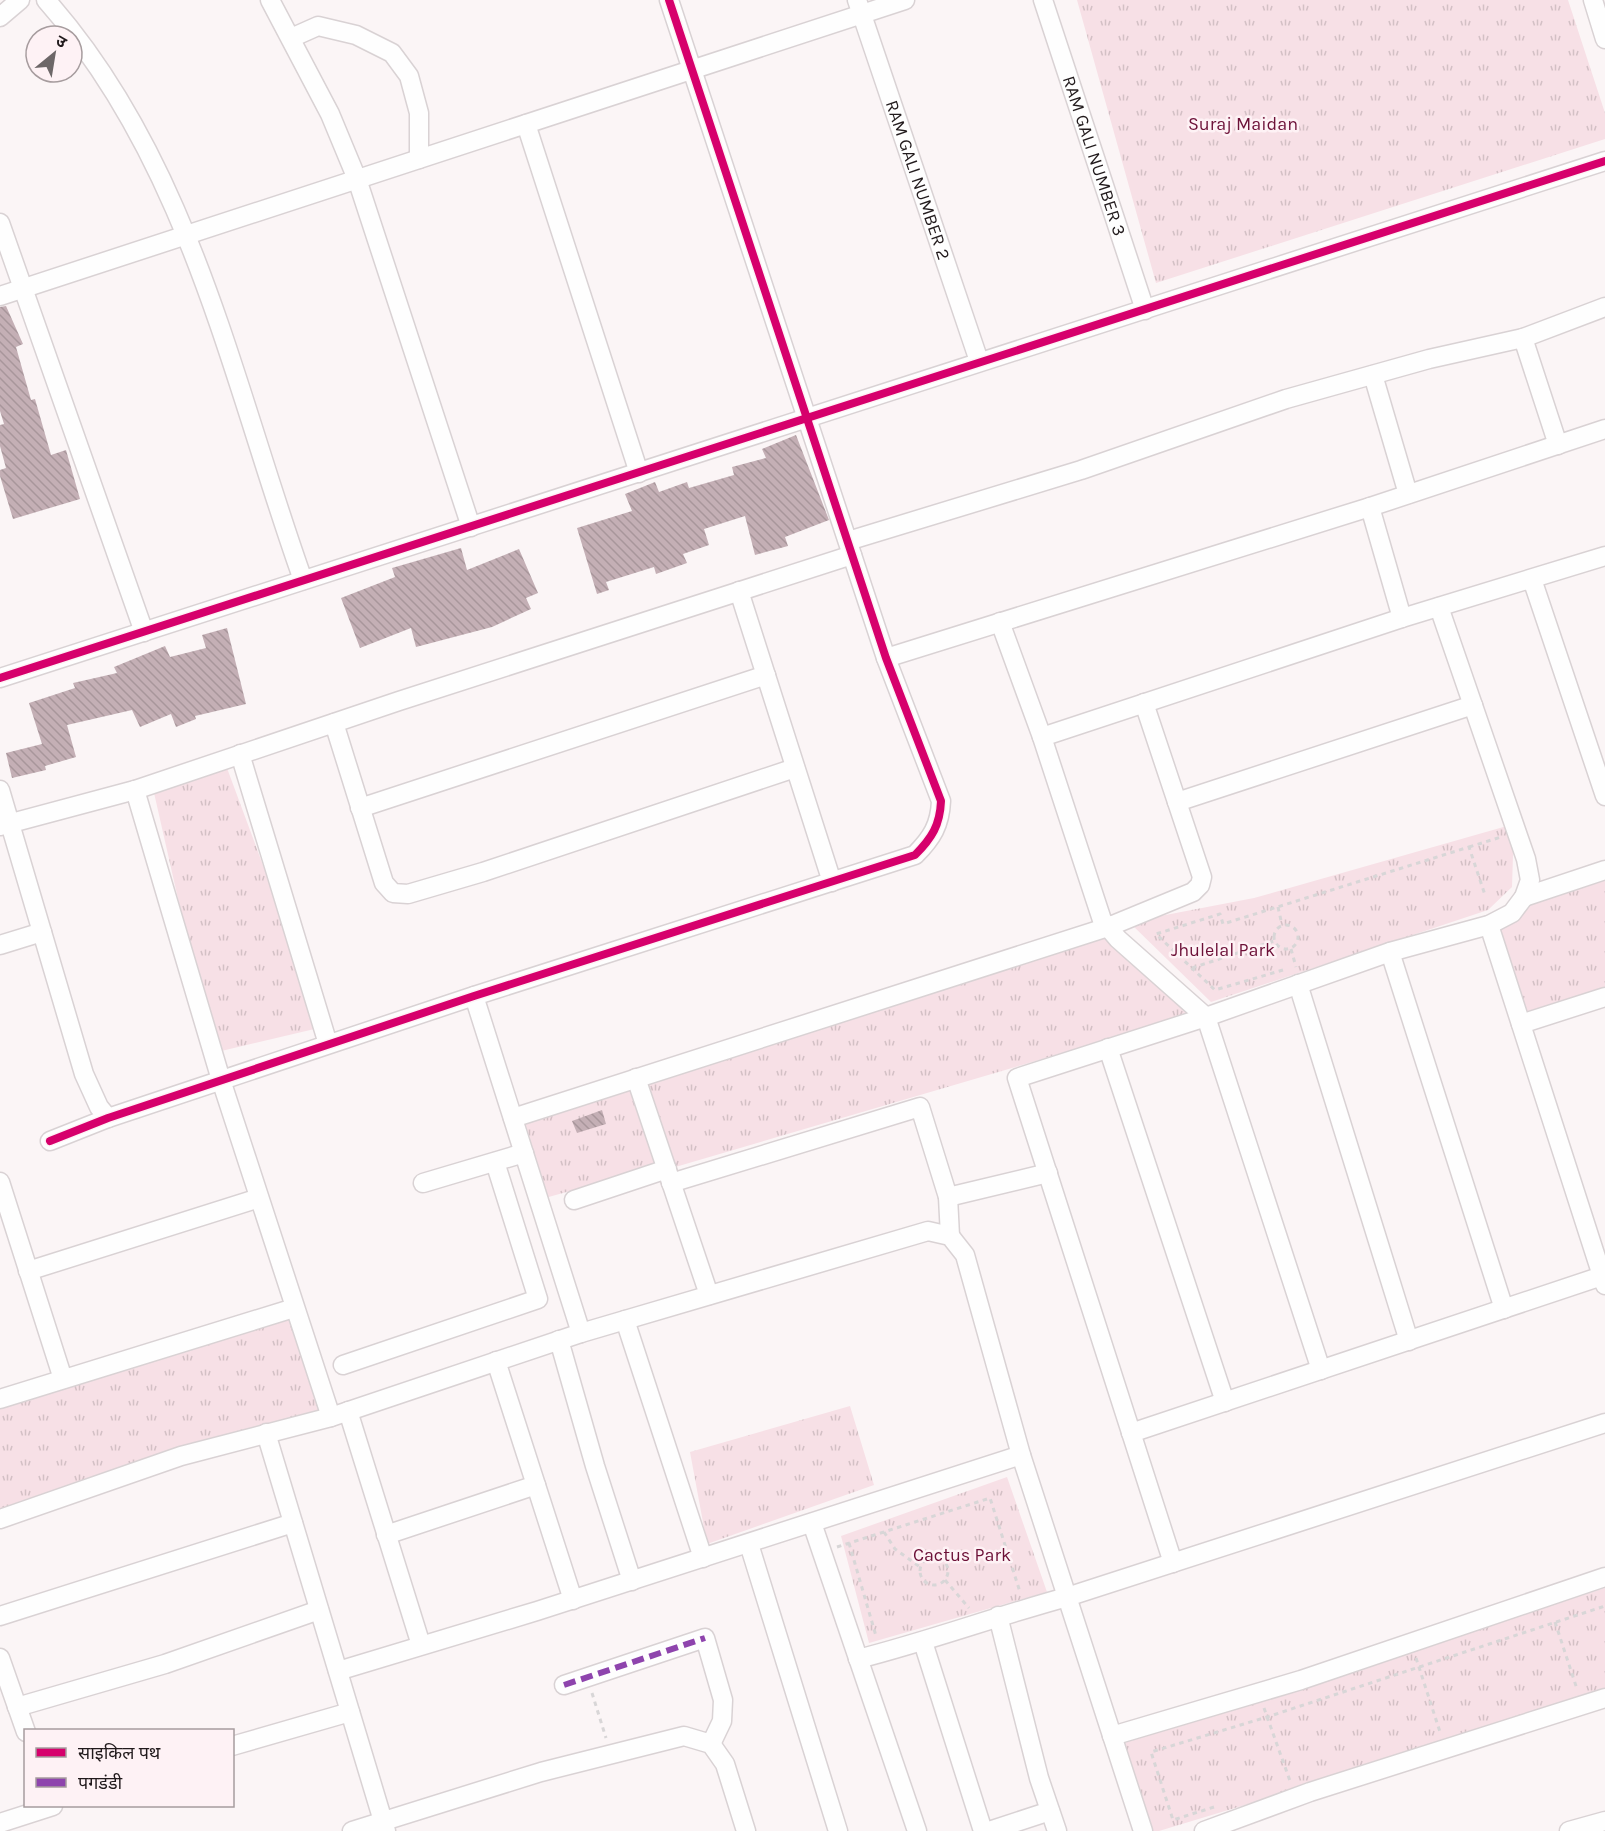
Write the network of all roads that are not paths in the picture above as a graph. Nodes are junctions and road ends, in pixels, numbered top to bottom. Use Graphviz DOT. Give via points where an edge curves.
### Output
graph roads {
  1 [pos="20,0"];
  2 [pos="46,0"];
  3 [pos="270,0"];
  4 [pos="669,0"];
  5 [pos="905,0"];
  6 [pos="1043,0"];
  7 [pos="1593,0"];
  8 [pos="859,7"];
  9 [pos="0,17"];
  10 [pos="1604,34"];
  11 [pos="291,38"];
  12 [pos="692,70"];
  13 [pos="526,124"];
  14 [pos="418,159"];
  15 [pos="1605,161"];
  16 [pos="357,179"];
  17 [pos="0,223"];
  18 [pos="187,235"];
  19 [pos="24,288"];
  20 [pos="0,296"];
  21 [pos="1605,307"];
  22 [pos="1145,310"];
  23 [pos="1523,338"];
  24 [pos="980,362"];
  25 [pos="1373,375"];
  26 [pos="807,418"];
  27 [pos="1605,429"];
  28 [pos="1558,445"];
  29 [pos="639,472"];
  30 [pos="1408,494"];
  31 [pos="1370,507"];
  32 [pos="471,526"];
  33 [pos="850,548"];
  34 [pos="1605,556"];
  35 [pos="1533,579"];
  36 [pos="303,580"];
  37 [pos="739,591"];
  38 [pos="1439,607"];
  39 [pos="1402,618"];
  40 [pos="1000,622"];
  41 [pos="144,632"];
  42 [pos="886,658"];
  43 [pos="766,675"];
  44 [pos="0,678"];
  45 [pos="1144,703"];
  46 [pos="1473,705"];
  47 [pos="334,723"];
  48 [pos="1042,737"];
  49 [pos="240,754"];
  50 [pos="795,768"];
  51 [pos="0,790"];
  52 [pos="135,790"];
  53 [pos="1605,796"];
  54 [pos="1177,802"];
  55 [pos="360,808"];
  56 [pos="5,825"];
  57 [pos="1605,870"];
  58 [pos="832,882"];
  59 [pos="1524,897"];
  60 [pos="1489,925"];
  61 [pos="1108,927"];
  62 [pos="42,932"];
  63 [pos="0,945"];
  64 [pos="1390,951"];
  65 [pos="1297,975"];
  66 [pos="474,996"];
  67 [pos="1605,997"];
  68 [pos="1206,1017"];
  69 [pos="1521,1024"];
  70 [pos="328,1044"];
  71 [pos="1108,1048"];
  72 [pos="636,1078"];
  73 [pos="221,1080"];
  74 [pos="108,1118"];
  75 [pos="513,1118"];
  76 [pos="50,1141"];
  77 [pos="524,1153"];
  78 [pos="495,1162"];
  79 [pos="1048,1173"];
  80 [pos="669,1176"];
  81 [pos="0,1182"];
  82 [pos="423,1183"];
  83 [pos="948,1197"];
  84 [pos="259,1198"];
  85 [pos="574,1200"];
  86 [pos="950,1236"];
  87 [pos="28,1271"];
  88 [pos="1604,1281"];
  89 [pos="709,1295"];
  90 [pos="294,1308"];
  91 [pos="1504,1309"];
  92 [pos="625,1320"];
  93 [pos="581,1333"];
  94 [pos="559,1340"];
  95 [pos="1409,1341"];
  96 [pos="496,1361"];
  97 [pos="343,1365"];
  98 [pos="1321,1370"];
  99 [pos="63,1379"];
  100 [pos="0,1400"];
  101 [pos="1225,1402"];
  102 [pos="348,1411"];
  103 [pos="331,1417"];
  104 [pos="1605,1423"];
  105 [pos="266,1433"];
  106 [pos="1131,1433"];
  107 [pos="1021,1455"];
  108 [pos="536,1485"];
  109 [pos="0,1519"];
  110 [pos="293,1523"];
  111 [pos="812,1523"];
  112 [pos="386,1535"];
  113 [pos="749,1544"];
  114 [pos="703,1558"];
  115 [pos="1173,1563"];
  116 [pos="1605,1577"];
  117 [pos="632,1581"];
  118 [pos="1067,1597"];
  119 [pos="573,1600"];
  120 [pos="319,1610"];
  121 [pos="0,1616"];
  122 [pos="998,1616"];
  123 [pos="923,1642"];
  124 [pos="422,1646"];
  125 [pos="0,1658"];
  126 [pos="858,1659"];
  127 [pos="338,1671"];
  128 [pos="564,1685"];
  129 [pos="1605,1698"];
  130 [pos="17,1707"];
  131 [pos="350,1712"];
  132 [pos="25,1729"];
  133 [pos="1112,1736"];
  134 [pos="711,1743"];
  135 [pos="234,1745"];
  136 [pos="49,1807"];
  137 [pos="1050,1811"];
  138 [pos="0,1823"];
  139 [pos="1600,1825"];
  140 [pos="385,1826"];
  141 [pos="352,1831"];
  142 [pos="746,1831"];
  143 [pos="838,1831"];
  144 [pos="917,1831"];
  145 [pos="983,1831"];
  146 [pos="989,1831"];
  147 [pos="1057,1831"];
  148 [pos="1143,1831"];
  149 [pos="1204,1831"];
  150 [pos="1569,1831"];
  1 -- 9 [label="street"];
  2 -- 18 [label="street" via="80,38 110,83 157,166"];
  3 -- 11 [label="street"];
  4 -- 12 [label="street"];
  5 -- 8 [label="street"];
  6 -- 22 [label="street, RAM GALI NUMBER 3"];
  7 -- 10 [label="street"];
  8 -- 12 [label="street"];
  8 -- 24 [label="street, RAM GALI NUMBER 2"];
  11 -- 14 [label="street" via="318,26 356,35 392,53 409,76 419,113"];
  11 -- 16 [label="street" via="330,114"];
  12 -- 13 [label="street"];
  12 -- 26 [label="street"];
  13 -- 14 [label="street"];
  13 -- 29 [label="street"];
  14 -- 16 [label="street"];
  15 -- 22 [label="street"];
  16 -- 18 [label="street"];
  16 -- 32 [label="street"];
  17 -- 19 [label="street"];
  18 -- 19 [label="street"];
  18 -- 36 [label="street"];
  19 -- 20 [label="street"];
  19 -- 41 [label="street"];
  21 -- 23 [label="street"];
  22 -- 24 [label="street"];
  23 -- 25 [label="street"];
  23 -- 28 [label="street"];
  24 -- 26 [label="street"];
  25 -- 30 [label="street"];
  25 -- 33 [label="street" via="1286,399"];
  26 -- 29 [label="street"];
  26 -- 33 [label="street"];
  27 -- 28 [label="street"];
  28 -- 30 [label="street"];
  29 -- 32 [label="street"];
  30 -- 31 [label="street"];
  31 -- 39 [label="street"];
  31 -- 40 [label="street"];
  32 -- 36 [label="street"];
  33 -- 37 [label="street"];
  33 -- 42 [label="street"];
  34 -- 35 [label="street"];
  35 -- 38 [label="street"];
  35 -- 53 [label="street"];
  36 -- 41 [label="street"];
  37 -- 43 [label="street"];
  37 -- 47 [label="street"];
  38 -- 39 [label="street"];
  38 -- 46 [label="street"];
  39 -- 45 [label="street"];
  40 -- 42 [label="street"];
  40 -- 48 [label="street"];
  41 -- 44 [label="street"];
  42 -- 58 [label="street" via="941,801 940,820 931,839 915,855"];
  43 -- 50 [label="street"];
  43 -- 55 [label="street"];
  45 -- 48 [label="street"];
  45 -- 54 [label="street"];
  46 -- 54 [label="street"];
  46 -- 59 [label="street" via="1530,880"];
  47 -- 49 [label="street"];
  47 -- 55 [label="street"];
  48 -- 61 [label="street" via="1102,920"];
  49 -- 52 [label="street"];
  49 -- 70 [label="street"];
  50 -- 55 [label="street" via="408,894 393,893 384,884"];
  50 -- 58 [label="street"];
  51 -- 56 [label="street"];
  52 -- 56 [label="street"];
  52 -- 73 [label="street"];
  54 -- 61 [label="street" via="1202,877 1200,885 1193,892"];
  56 -- 62 [label="street"];
  57 -- 59 [label="street"];
  58 -- 66 [label="street"];
  59 -- 60 [label="street" via="1512,913"];
  60 -- 64 [label="street"];
  60 -- 69 [label="street"];
  61 -- 68 [label="street"];
  61 -- 72 [label="street"];
  62 -- 63 [label="street"];
  62 -- 74 [label="street" via="84,1074"];
  64 -- 65 [label="street"];
  64 -- 91 [label="street"];
  65 -- 68 [label="street"];
  65 -- 95 [label="street"];
  66 -- 70 [label="street"];
  66 -- 75 [label="street"];
  67 -- 69 [label="street"];
  68 -- 71 [label="street"];
  68 -- 98 [label="street"];
  69 -- 88 [label="street"];
  70 -- 73 [label="street"];
  71 -- 79 [label="street" via="1017,1078"];
  71 -- 101 [label="street"];
  72 -- 75 [label="street"];
  72 -- 80 [label="street"];
  73 -- 74 [label="street"];
  73 -- 84 [label="street"];
  74 -- 76 [label="street"];
  75 -- 77 [label="street"];
  77 -- 78 [label="street"];
  77 -- 93 [label="street"];
  78 -- 82 [label="street"];
  78 -- 97 [label="street" via="538,1299"];
  79 -- 83 [label="street"];
  79 -- 106 [label="street"];
  80 -- 83 [label="street" via="920,1107"];
  80 -- 85 [label="street"];
  80 -- 89 [label="street"];
  81 -- 87 [label="street"];
  83 -- 86 [label="street"];
  84 -- 87 [label="street"];
  84 -- 90 [label="street"];
  86 -- 89 [label="street" via="928,1231"];
  86 -- 107 [label="street" via="965,1255"];
  87 -- 99 [label="street"];
  88 -- 91 [label="street"];
  89 -- 92 [label="street"];
  90 -- 99 [label="street"];
  90 -- 103 [label="street"];
  91 -- 95 [label="street"];
  92 -- 93 [label="street"];
  92 -- 114 [label="street"];
  93 -- 94 [label="street"];
  94 -- 96 [label="street"];
  94 -- 117 [label="street"];
  95 -- 98 [label="street"];
  96 -- 102 [label="street"];
  96 -- 108 [label="street"];
  98 -- 101 [label="street"];
  99 -- 100 [label="street"];
  101 -- 106 [label="street"];
  102 -- 103 [label="street"];
  102 -- 112 [label="street"];
  103 -- 105 [label="street"];
  104 -- 115 [label="street"];
  105 -- 109 [label="street" via="181,1456"];
  105 -- 110 [label="street"];
  106 -- 115 [label="street"];
  107 -- 111 [label="street"];
  107 -- 118 [label="street"];
  108 -- 112 [label="street"];
  108 -- 119 [label="street"];
  110 -- 120 [label="street"];
  110 -- 121 [label="street"];
  111 -- 113 [label="street"];
  111 -- 126 [label="street"];
  112 -- 124 [label="street"];
  113 -- 114 [label="street"];
  113 -- 143 [label="street"];
  114 -- 117 [label="street"];
  115 -- 118 [label="street"];
  116 -- 133 [label="street" via="1301,1680"];
  117 -- 119 [label="street"];
  118 -- 122 [label="street"];
  118 -- 133 [label="street"];
  119 -- 124 [label="street"];
  120 -- 127 [label="street"];
  120 -- 130 [label="street" via="165,1664"];
  122 -- 123 [label="street"];
  122 -- 137 [label="street"];
  123 -- 126 [label="street"];
  123 -- 145 [label="street"];
  124 -- 127 [label="street"];
  125 -- 130 [label="street"];
  126 -- 144 [label="street"];
  127 -- 131 [label="street"];
  128 -- 134 [label="street" via="705,1638 723,1700 722,1721"];
  129 -- 149 [label="street" via="1310,1792"];
  130 -- 132 [label="street"];
  131 -- 135 [label="street"];
  131 -- 140 [label="street"];
  133 -- 148 [label="street"];
  134 -- 140 [label="street" via="684,1736 541,1772"];
  134 -- 142 [label="street" via="725,1764"];
  136 -- 138 [label="street"];
  137 -- 146 [label="street"];
  137 -- 147 [label="street"];
  139 -- 150 [label="street"];
  140 -- 141 [label="street"];
}
